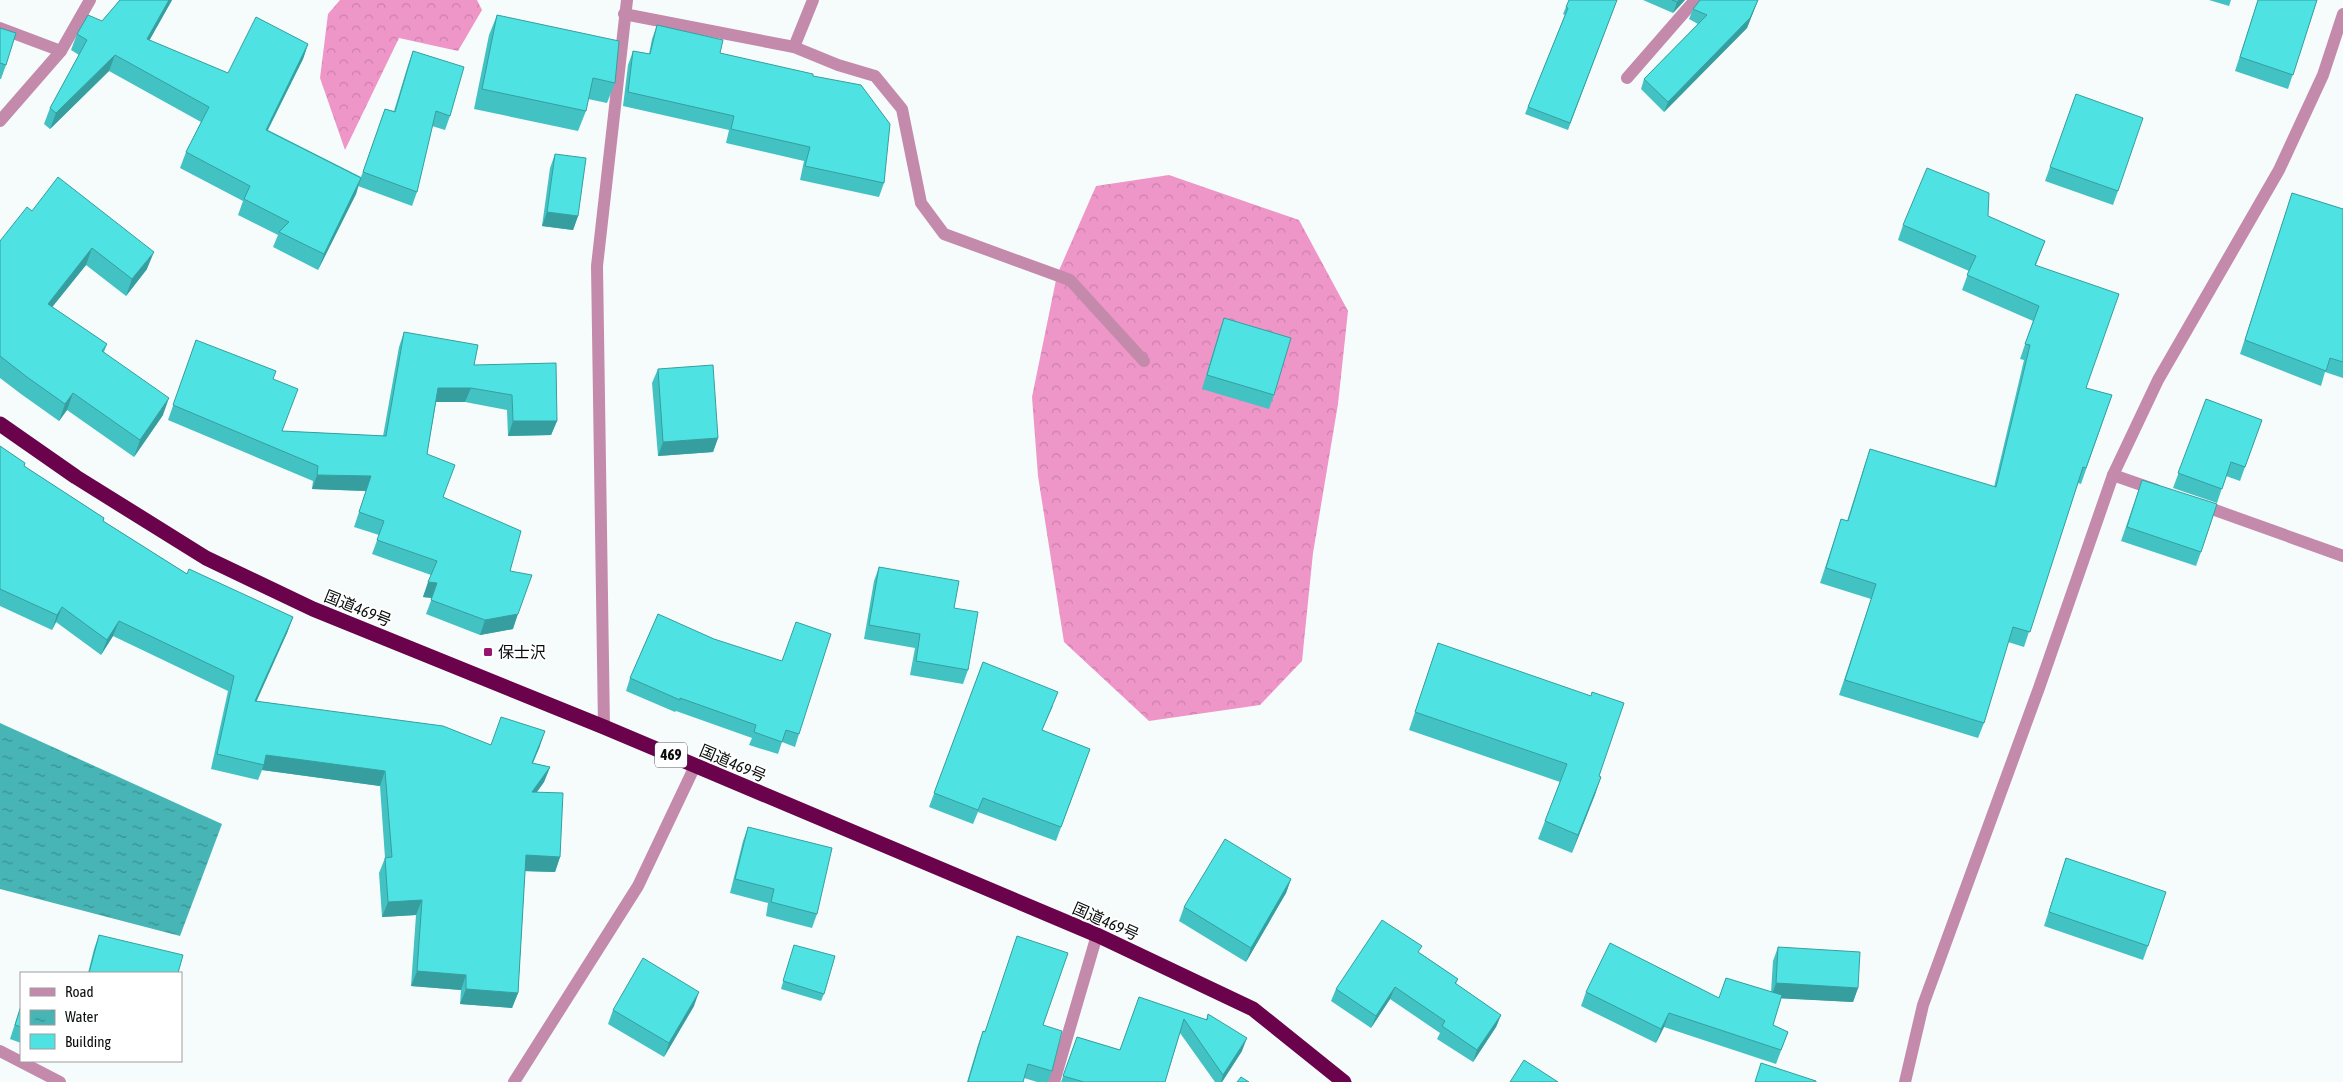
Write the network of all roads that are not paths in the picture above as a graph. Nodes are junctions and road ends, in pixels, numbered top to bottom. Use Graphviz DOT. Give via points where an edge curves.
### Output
graph roads {
  1 [pos="90,0"];
  2 [pos="627,0"];
  3 [pos="814,0"];
  4 [pos="1695,0"];
  5 [pos="624,14"];
  6 [pos="2343,14"];
  7 [pos="0,28"];
  8 [pos="794,47"];
  9 [pos="61,51"];
  10 [pos="1627,78"];
  11 [pos="0,120"];
  12 [pos="1144,361"];
  13 [pos="0,424"];
  14 [pos="2113,475"];
  15 [pos="2170,495"];
  16 [pos="2189,501"];
  17 [pos="2343,556"];
  18 [pos="604,727"];
  19 [pos="695,766"];
  20 [pos="1097,935"];
  21 [pos="0,1051"];
  22 [pos="20,1061"];
  23 [pos="21,1062"];
  24 [pos="60,1082"];
  25 [pos="514,1082"];
  26 [pos="1054,1082"];
  27 [pos="1344,1082"];
  28 [pos="1905,1082"];
  1 -- 9 [label="street"];
  2 -- 5 [label="street"];
  3 -- 8 [label="street"];
  4 -- 10 [label="street"];
  5 -- 8 [label="street"];
  5 -- 18 [label="street" via="598,266"];
  6 -- 14 [label="street" via="2323,75 2279,170 2158,380"];
  7 -- 9 [label="street"];
  8 -- 12 [label="street" via="875,76 902,109 921,202 944,234 1070,280"];
  9 -- 11 [label="street"];
  13 -- 18 [label="highway, 国道469号 / 469" via="76,477 206,558 313,609"];
  14 -- 15 [label="street"];
  14 -- 28 [label="street" via="1922,1006"];
  16 -- 17 [label="street"];
  18 -- 19 [label="highway, 国道469号 / 469"];
  19 -- 20 [label="highway, 国道469号 / 469"];
  19 -- 25 [label="street" via="638,886"];
  20 -- 26 [label="street"];
  20 -- 27 [label="highway, 国道469号 / 469" via="1253,1010"];
  21 -- 22 [label="street"];
  23 -- 24 [label="street"];
}
